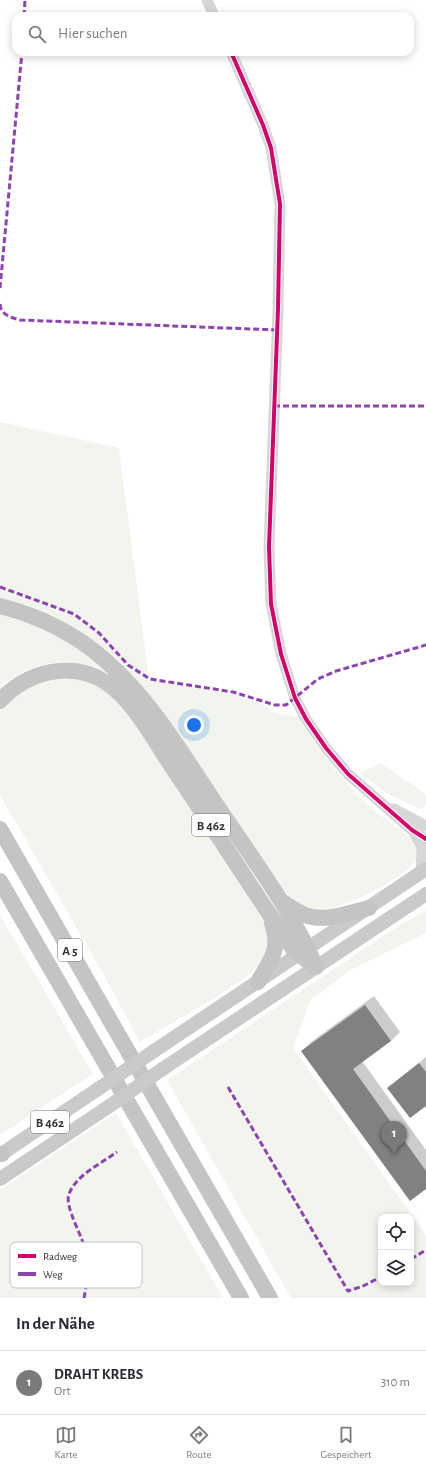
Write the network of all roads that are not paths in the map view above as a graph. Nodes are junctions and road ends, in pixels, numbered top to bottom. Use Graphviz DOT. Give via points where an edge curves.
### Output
graph roads {
  1 [pos="206,0"];
  2 [pos="212,12"];
  3 [pos="233,56"];
  4 [pos="0,606"];
  5 [pos="0,701"];
  6 [pos="383,804"];
  7 [pos="426,826"];
  8 [pos="0,829"];
  9 [pos="412,830"];
  10 [pos="426,839"];
  11 [pos="423,871"];
  12 [pos="0,881"];
  13 [pos="426,894"];
  14 [pos="274,905"];
  15 [pos="369,908"];
  16 [pos="304,952"];
  17 [pos="316,967"];
  18 [pos="258,982"];
  19 [pos="1,1154"];
  20 [pos="0,1179"];
  21 [pos="241,1298"];
  22 [pos="270,1298"];
  1 -- 2 [label="street"];
  3 -- 6 [label="street" via="263,125 272,155 280,204 269,547 269,585 273,622 286,674 306,719 348,774"];
  4 -- 14 [label="highway" via="42,620 76,637 107,661 138,693 174,742"];
  5 -- 14 [label="highway, B 462" via="8,692 27,680 46,672 66,670 107,682 128,702"];
  6 -- 7 [label="street"];
  6 -- 9 [label="street"];
  8 -- 22 [label="highway, A 5"];
  9 -- 10 [label="street"];
  9 -- 11 [label="street" via="422,847"];
  11 -- 15 [label="main road, B 462"];
  12 -- 21 [label="highway, A 5"];
  13 -- 17 [label="main road, B 462"];
  14 -- 15 [label="highway" via="316,918"];
  14 -- 16 [label="highway" via="304,938"];
  14 -- 18 [label="highway, B 462" via="277,942 275,952"];
  15 -- 16 [label="main road, B 462"];
  16 -- 17 [label="highway"];
  16 -- 18 [label="main road, B 462"];
  17 -- 20 [label="main road, B 462, bridge"];
  18 -- 19 [label="main road, B 462, bridge"];
}
